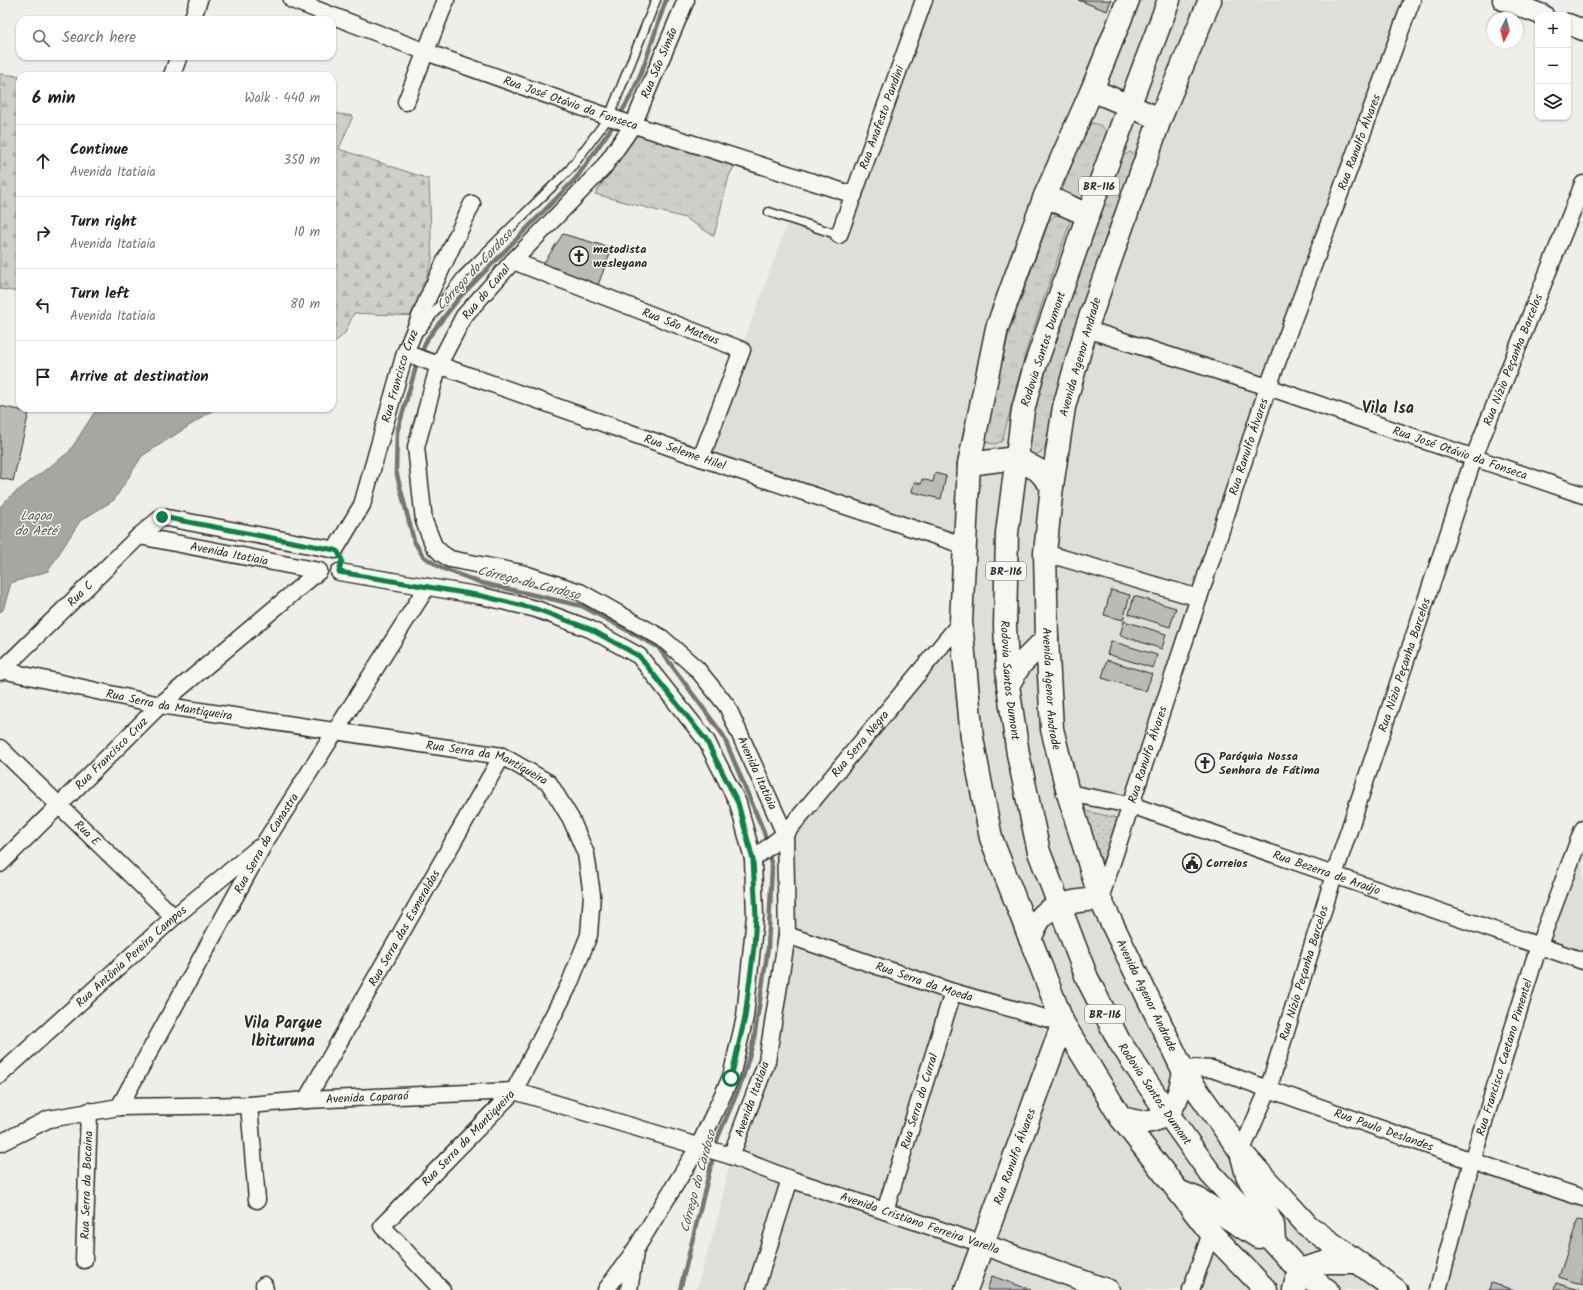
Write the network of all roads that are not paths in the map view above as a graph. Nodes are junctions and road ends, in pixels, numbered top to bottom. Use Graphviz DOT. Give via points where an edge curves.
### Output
graph roads {
  1 [pos="198,0"];
  2 [pos="292,0"];
  3 [pos="446,0"];
  4 [pos="656,0"];
  5 [pos="686,0"];
  6 [pos="924,0"];
  7 [pos="1128,0"];
  8 [pos="1169,0"];
  9 [pos="1210,0"];
  10 [pos="1412,0"];
  11 [pos="1503,0"];
  12 [pos="1535,12"];
  13 [pos="193,16"];
  14 [pos="333,16"];
  15 [pos="336,17"];
  16 [pos="1571,25"];
  17 [pos="1583,30"];
  18 [pos="426,52"];
  19 [pos="178,60"];
  20 [pos="173,72"];
  21 [pos="1092,90"];
  22 [pos="406,102"];
  23 [pos="1130,105"];
  24 [pos="609,117"];
  25 [pos="1160,119"];
  26 [pos="633,125"];
  27 [pos="1583,184"];
  28 [pos="854,195"];
  29 [pos="1046,196"];
  30 [pos="472,204"];
  31 [pos="769,212"];
  32 [pos="1088,215"];
  33 [pos="839,235"];
  34 [pos="513,260"];
  35 [pos="1086,329"];
  36 [pos="405,353"];
  37 [pos="439,364"];
  38 [pos="1268,387"];
  39 [pos="1474,457"];
  40 [pos="701,458"];
  41 [pos="1016,458"];
  42 [pos="969,464"];
  43 [pos="1052,486"];
  44 [pos="1583,495"];
  45 [pos="162,517"];
  46 [pos="139,536"];
  47 [pos="966,546"];
  48 [pos="333,550"];
  49 [pos="1045,553"];
  50 [pos="450,559"];
  51 [pos="320,570"];
  52 [pos="339,572"];
  53 [pos="427,587"];
  54 [pos="1199,598"];
  55 [pos="961,622"];
  56 [pos="1047,638"];
  57 [pos="1,671"];
  58 [pos="1008,685"];
  59 [pos="160,705"];
  60 [pos="333,732"];
  61 [pos="0,748"];
  62 [pos="502,756"];
  63 [pos="1068,793"];
  64 [pos="1131,805"];
  65 [pos="60,806"];
  66 [pos="1583,829"];
  67 [pos="785,834"];
  68 [pos="265,842"];
  69 [pos="753,860"];
  70 [pos="0,864"];
  71 [pos="1334,875"];
  72 [pos="1100,899"];
  73 [pos="1058,906"];
  74 [pos="174,917"];
  75 [pos="787,935"];
  76 [pos="1030,939"];
  77 [pos="1539,946"];
  78 [pos="1583,962"];
  79 [pos="953,992"];
  80 [pos="1063,1023"];
  81 [pos="1184,1072"];
  82 [pos="0,1075"];
  83 [pos="1268,1090"];
  84 [pos="514,1091"];
  85 [pos="306,1100"];
  86 [pos="249,1105"];
  87 [pos="119,1107"];
  88 [pos="89,1111"];
  89 [pos="1168,1114"];
  90 [pos="1121,1118"];
  91 [pos="0,1143"];
  92 [pos="699,1146"];
  93 [pos="1240,1152"];
  94 [pos="731,1156"];
  95 [pos="1472,1161"];
  96 [pos="790,1179"];
  97 [pos="1180,1192"];
  98 [pos="1583,1198"];
  99 [pos="257,1200"];
  100 [pos="885,1211"];
  101 [pos="1211,1233"];
  102 [pos="982,1244"];
  103 [pos="1275,1244"];
  104 [pos="635,1250"];
  105 [pos="84,1260"];
  106 [pos="1357,1262"];
  107 [pos="1296,1280"];
  108 [pos="442,1290"];
  109 [pos="606,1290"];
  110 [pos="629,1290"];
  111 [pos="754,1290"];
  112 [pos="966,1290"];
  113 [pos="1109,1290"];
  114 [pos="1191,1290"];
  115 [pos="1266,1290"];
  116 [pos="1327,1290"];
  117 [pos="1396,1290"];
  118 [pos="1438,1290"];
  1 -- 13 [label="street"];
  2 -- 14 [label="street, Rua José Otávio da Fonseca"];
  3 -- 18 [label="street"];
  4 -- 24 [label="lane"];
  5 -- 26 [label="street, Rua São Simão"];
  6 -- 28 [label="street, Rua Anafesto Pandini"];
  7 -- 21 [label="main road"];
  8 -- 23 [label="main road, Rodovia Santos Dumont / BR-116"];
  9 -- 25 [label="main road, Avenida Agenor Andrade"];
  10 -- 38 [label="street, Rua Ranulfo Álvares"];
  11 -- 12 [label="street"];
  15 -- 18 [label="street, Rua José Otávio da Fonseca"];
  16 -- 17 [label="street"];
  18 -- 22 [label="street"];
  18 -- 24 [label="street, Rua José Otávio da Fonseca"];
  19 -- 20 [label="street"];
  21 -- 23 [label="main road"];
  21 -- 29 [label="main road"];
  23 -- 25 [label="main road"];
  23 -- 32 [label="main road, Rodovia Santos Dumont / BR-116"];
  24 -- 26 [label="street, Rua José Otávio da Fonseca"];
  24 -- 36 [label="lane" via="570,169 462,276"];
  25 -- 35 [label="main road, Avenida Agenor Andrade"];
  26 -- 28 [label="street, Rua José Otávio da Fonseca"];
  26 -- 34 [label="street, Rua do Canal" via="603,168"];
  27 -- 39 [label="street, Rua Nízio Peçanha Barcelos"];
  28 -- 33 [label="street, Rua Anafesto Pandini"];
  29 -- 32 [label="main road"];
  29 -- 42 [label="main road" via="997,328"];
  30 -- 36 [label="street, Rua Francisco Cruz"];
  31 -- 33 [label="lane"];
  32 -- 41 [label="main road, Rodovia Santos Dumont / BR-116" via="1034,369 1023,410"];
  34 -- 37 [label="street, Rua do Canal" via="464,316"];
  34 -- 40 [label="street, Rua São Mateus" via="742,350"];
  35 -- 38 [label="street, Rua José Otávio da Fonseca"];
  35 -- 43 [label="main road, Avenida Agenor Andrade" via="1064,407"];
  36 -- 37 [label="street, Rua Seleme Hilel"];
  36 -- 48 [label="street, Rua Francisco Cruz" via="362,505"];
  37 -- 40 [label="street, Rua Seleme Hilel"];
  37 -- 50 [label="street, Rua do Canal" via="416,447 424,521 434,546"];
  38 -- 39 [label="street, Rua José Otávio da Fonseca"];
  38 -- 54 [label="street, Rua Ranulfo Álvares"];
  39 -- 44 [label="street, Rua José Otávio da Fonseca"];
  39 -- 71 [label="street, Rua Nízio Peçanha Barcelos"];
  40 -- 47 [label="street, Rua Seleme Hilel"];
  41 -- 42 [label="main road"];
  41 -- 43 [label="main road" via="1038,470"];
  41 -- 58 [label="main road, Rodovia Santos Dumont / BR-116" via="1007,532 1004,626"];
  42 -- 47 [label="main road"];
  43 -- 49 [label="main road, Avenida Agenor Andrade"];
  45 -- 46 [label="street, Rua C"];
  45 -- 48 [label="street, Avenida Itatiaia"];
  46 -- 51 [label="street, Avenida Itatiaia"];
  46 -- 57 [label="street, Rua C"];
  47 -- 55 [label="main road"];
  48 -- 51 [label="street" via="323,551 317,558 317,567"];
  48 -- 52 [label="street" via="338,552 342,560"];
  49 -- 54 [label="street"];
  49 -- 56 [label="main road, Avenida Agenor Andrade"];
  50 -- 67 [label="street, Avenida Itatiaia" via="522,573 580,592 662,638 698,668 727,706"];
  51 -- 52 [label="street, Avenida Itatiaia" via="331,575"];
  51 -- 59 [label="street, Rua Francisco Cruz"];
  52 -- 53 [label="street, Avenida Itatiaia"];
  53 -- 60 [label="street, Rua Serra da Canastra"];
  53 -- 69 [label="street, Avenida Itatiaia" via="482,596 536,609 590,629 639,656 706,740 738,803"];
  54 -- 64 [label="street, Rua Ranulfo Álvares"];
  55 -- 67 [label="street, Rua Serra Negra"];
  55 -- 76 [label="main road" via="972,738 991,838"];
  56 -- 58 [label="main road" via="1020,665"];
  56 -- 63 [label="main road, Avenida Agenor Andrade" via="1052,730"];
  57 -- 59 [label="street, Rua Serra da Mantiqueira"];
  58 -- 73 [label="main road, Rodovia Santos Dumont / BR-116" via="1018,754 1039,852"];
  59 -- 60 [label="street, Rua Serra da Mantiqueira"];
  59 -- 65 [label="street, Rua Francisco Cruz"];
  60 -- 62 [label="street, Rua Serra da Mantiqueira"];
  60 -- 68 [label="street, Rua Serra da Canastra"];
  61 -- 65 [label="street, Rua E"];
  62 -- 84 [label="street, Rua Serra da Mantiqueira" via="549,783 571,819 586,854 592,894 589,935 572,978"];
  62 -- 85 [label="street, Rua Serra das Esmeraldas"];
  63 -- 64 [label="street, Rua Bezerra de Araújo"];
  63 -- 72 [label="main road, Avenida Agenor Andrade"];
  64 -- 71 [label="street, Rua Bezerra de Araújo"];
  64 -- 72 [label="street, Rua Ranulfo Álvares"];
  65 -- 70 [label="street, Rua Francisco Cruz"];
  65 -- 74 [label="street, Rua E"];
  66 -- 77 [label="street, Rua Francisco Caetano Pimentel"];
  67 -- 69 [label="street, Rua Serra Negra"];
  67 -- 75 [label="street, Avenida Itatiaia"];
  68 -- 74 [label="street, Rua Antônia Pereira Campos"];
  68 -- 87 [label="street, Rua Serra da Canastra"];
  69 -- 92 [label="street, Avenida Itatiaia" via="756,916 745,1017 731,1078"];
  71 -- 77 [label="street, Rua Bezerra de Araújo"];
  71 -- 83 [label="street, Rua Nízio Peçanha Barcelos"];
  72 -- 73 [label="main road" via="1080,900"];
  72 -- 81 [label="main road, Avenida Agenor Andrade"];
  73 -- 76 [label="main road" via="1040,918"];
  73 -- 89 [label="main road, Rodovia Santos Dumont / BR-116" via="1087,978 1116,1034"];
  74 -- 82 [label="street, Rua Antônia Pereira Campos"];
  75 -- 79 [label="street, Rua Serra da Moeda"];
  75 -- 94 [label="street, Avenida Itatiaia" via="767,1061"];
  76 -- 80 [label="main road"];
  77 -- 78 [label="street, Rua Bezerra de Araújo"];
  77 -- 95 [label="street, Rua Francisco Caetano Pimentel"];
  79 -- 80 [label="street, Rua Serra da Moeda"];
  79 -- 100 [label="street, Rua Serra do Curral"];
  80 -- 90 [label="main road"];
  80 -- 102 [label="main road, Rua Ranulfo Álvares"];
  81 -- 83 [label="street, Rua Paulo Deslandes" via="1195,1068 1212,1069"];
  81 -- 89 [label="main road" via="1179,1096"];
  81 -- 93 [label="main road, Avenida Agenor Andrade"];
  83 -- 93 [label="street, Rua Nízio Peçanha Barcelos"];
  83 -- 95 [label="street, Rua Paulo Deslandes"];
  84 -- 85 [label="street, Avenida Caparaó"];
  84 -- 92 [label="street, Avenida Caparaó"];
  84 -- 108 [label="street, Rua Serra da Mantiqueira" via="382,1226"];
  85 -- 86 [label="street, Avenida Caparaó"];
  86 -- 87 [label="street, Avenida Caparaó"];
  86 -- 99 [label="street"];
  87 -- 88 [label="street, Avenida Caparaó"];
  88 -- 91 [label="street, Avenida Caparaó" via="49,1119"];
  88 -- 105 [label="street, Rua Serra da Bocaina"];
  89 -- 90 [label="main road" via="1145,1122"];
  89 -- 103 [label="main road, Rodovia Santos Dumont / BR-116" via="1210,1174"];
  90 -- 97 [label="main road"];
  92 -- 94 [label="street, Avenida Caparaó"];
  92 -- 104 [label="street, Avenida Itatiaia"];
  93 -- 103 [label="main road" via="1247,1175 1273,1225"];
  93 -- 106 [label="main road, Avenida Agenor Andrade" via="1308,1226"];
  94 -- 96 [label="street, Avenida Cristiano Ferreira Varella"];
  95 -- 98 [label="street, Rua Paulo Deslandes"];
  95 -- 118 [label="street, Rua Francisco Caetano Pimentel"];
  96 -- 100 [label="street, Avenida Cristiano Ferreira Varella"];
  96 -- 111 [label="street"];
  97 -- 101 [label="main road"];
  97 -- 103 [label="main road" via="1198,1199 1260,1238"];
  100 -- 102 [label="street, Avenida Cristiano Ferreira Varella"];
  101 -- 114 [label="street"];
  101 -- 115 [label="main road"];
  102 -- 112 [label="main road, Rua Ranulfo Álvares"];
  102 -- 113 [label="street, Avenida Cristiano Ferreira Varella"];
  103 -- 107 [label="main road, Rodovia Santos Dumont / BR-116"];
  104 -- 109 [label="street, Avenida Itatiaia"];
  104 -- 110 [label="street"];
  106 -- 107 [label="main road" via="1327,1262"];
  106 -- 117 [label="main road, Avenida Agenor Andrade"];
  107 -- 116 [label="main road, Rodovia Santos Dumont / BR-116"];
}
